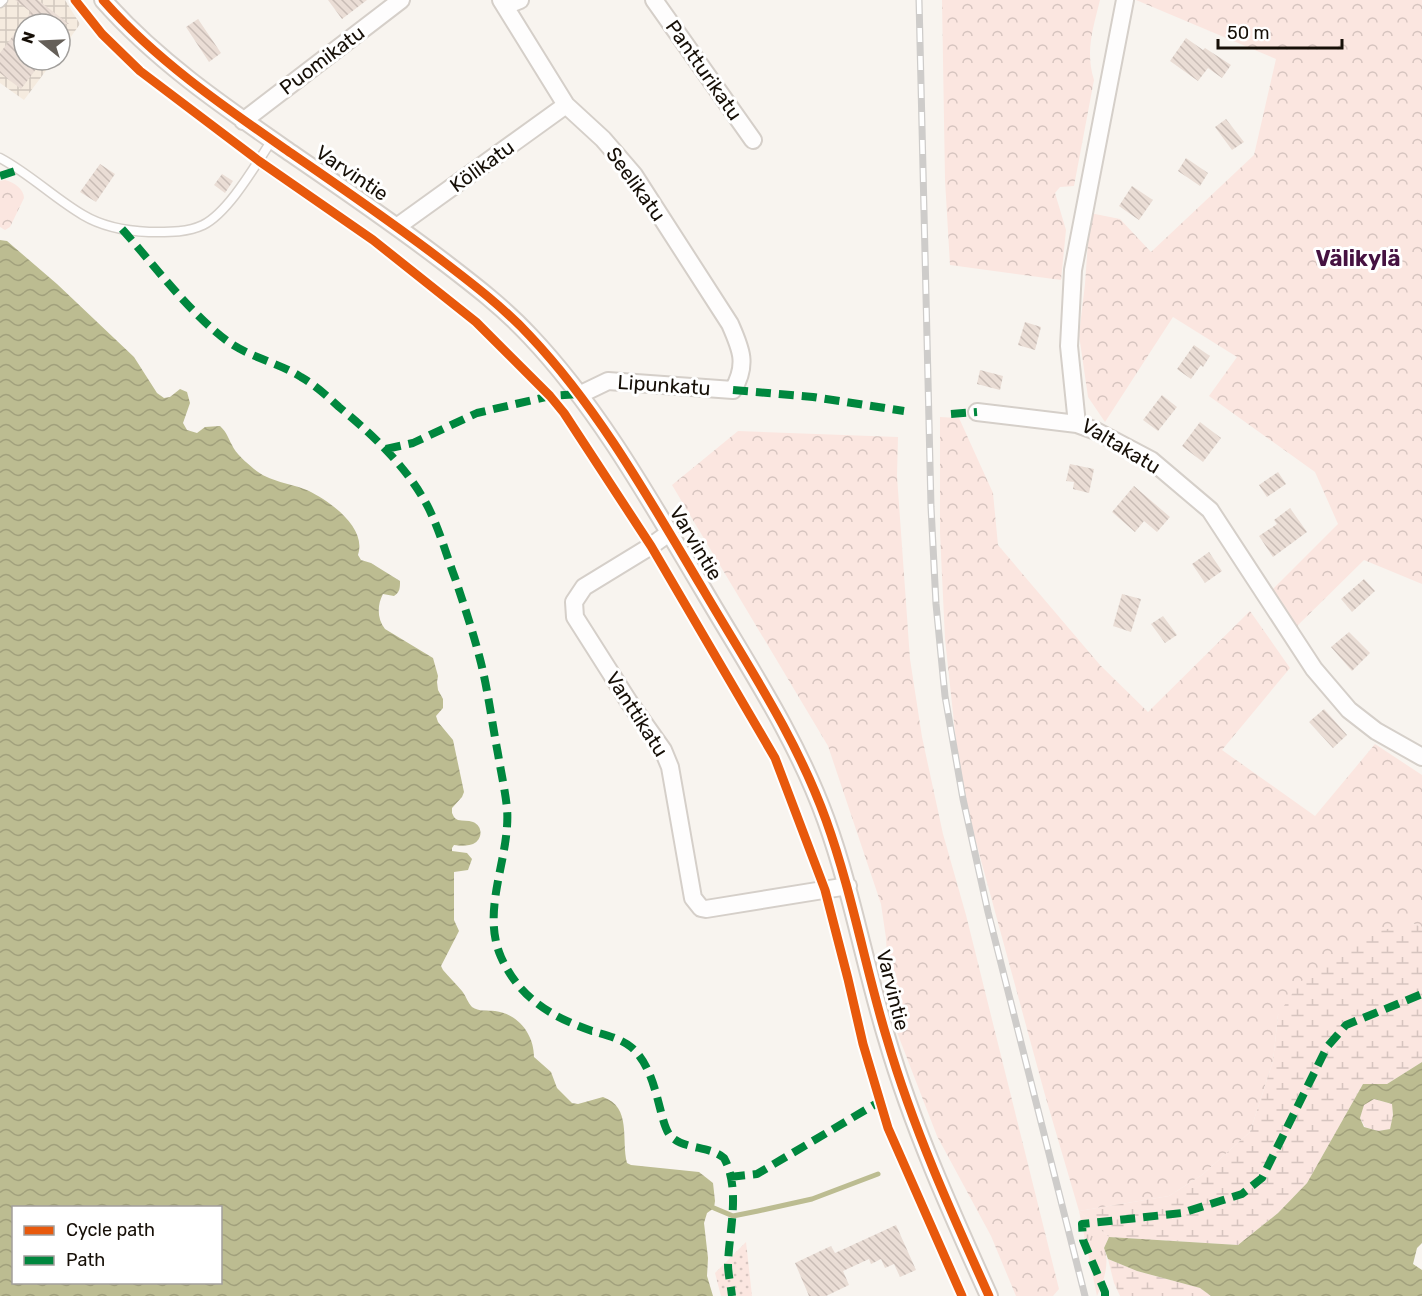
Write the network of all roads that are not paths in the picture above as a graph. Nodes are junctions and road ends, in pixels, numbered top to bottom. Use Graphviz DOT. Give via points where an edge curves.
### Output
graph roads {
  1 [pos="103,0"];
  2 [pos="401,0"];
  3 [pos="654,0"];
  4 [pos="1125,0"];
  5 [pos="509,2"];
  6 [pos="566,105"];
  7 [pos="243,121"];
  8 [pos="273,140"];
  9 [pos="753,140"];
  10 [pos="0,158"];
  11 [pos="398,226"];
  12 [pos="741,375"];
  13 [pos="581,394"];
  14 [pos="977,412"];
  15 [pos="1077,424"];
  16 [pos="669,532"];
  17 [pos="1422,757"];
  18 [pos="848,886"];
  19 [pos="989,1296"];
  1 -- 7 [label="street, Varvintie" via="144,44"];
  2 -- 7 [label="street, Puomikatu"];
  3 -- 9 [label="street, Pantturikatu"];
  4 -- 15 [label="street, Valtakatu" via="1073,270 1069,346"];
  5 -- 6 [label="street, Seelikatu"];
  6 -- 11 [label="street, Kölikatu"];
  6 -- 12 [label="street, Seelikatu" via="634,175 730,324 741,349"];
  7 -- 8 [label="street, Varvintie"];
  8 -- 10 [label="lane" via="226,206 204,225 174,232 138,231 97,222"];
  8 -- 11 [label="street, Varvintie"];
  11 -- 13 [label="street, Varvintie" via="505,311"];
  12 -- 13 [label="street, Lipunkatu" via="734,390 608,381"];
  13 -- 16 [label="street, Varvintie"];
  14 -- 15 [label="street"];
  15 -- 17 [label="street, Valtakatu" via="1150,460 1210,510 1321,677 1349,710 1376,731"];
  16 -- 18 [label="street, Varvintie" via="790,736 817,796"];
  16 -- 18 [label="street, Vanttikatu" via="584,587 574,602 574,610 663,750 670,767 693,898 706,909"];
  18 -- 19 [label="street, Varvintie" via="885,1036 904,1093 950,1211"];
}
